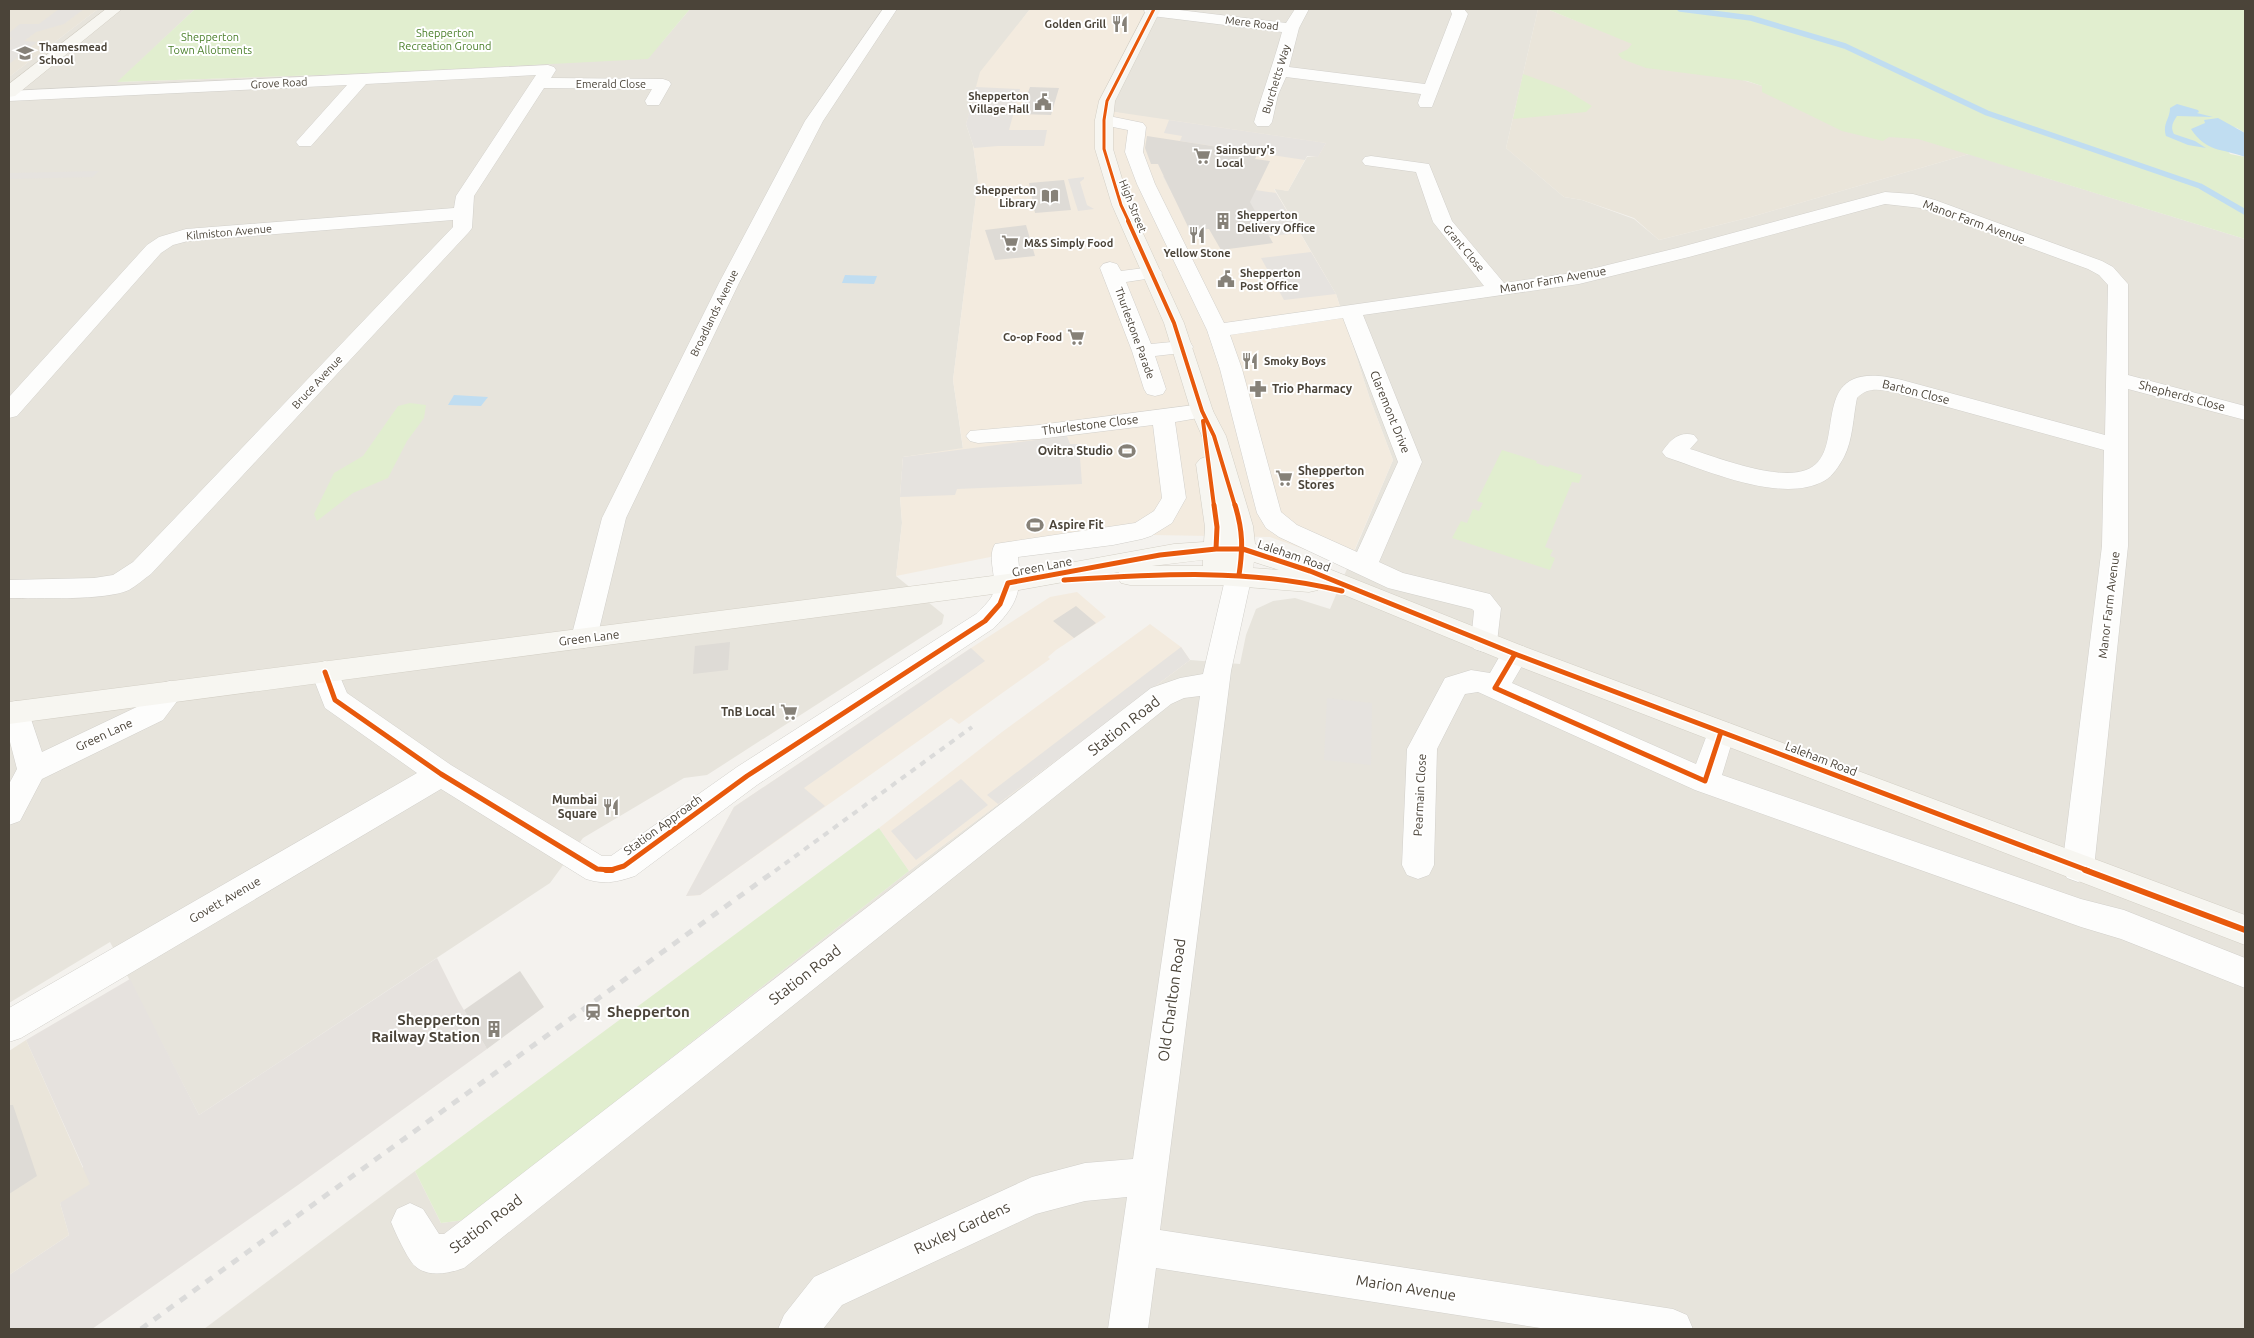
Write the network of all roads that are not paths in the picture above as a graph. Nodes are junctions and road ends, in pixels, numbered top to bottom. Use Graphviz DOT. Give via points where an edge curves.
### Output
graph roads {
  1 [pos="115,9"];
  2 [pos="890,9"];
  3 [pos="1302,9"];
  4 [pos="1457,9"];
  5 [pos="1153,10"];
  6 [pos="1291,28"];
  7 [pos="1280,71"];
  8 [pos="544,77"];
  9 [pos="361,79"];
  10 [pos="9,92"];
  11 [pos="9,96"];
  12 [pos="653,101"];
  13 [pos="1104,120"];
  14 [pos="1263,122"];
  15 [pos="305,142"];
  16 [pos="1371,161"];
  17 [pos="464,213"];
  18 [pos="1152,273"];
  19 [pos="1498,289"];
  20 [pos="1351,312"];
  21 [pos="1218,330"];
  22 [pos="1182,347"];
  23 [pos="1143,351"];
  24 [pos="2118,379"];
  25 [pos="1155,388"];
  26 [pos="9,411"];
  27 [pos="1202,411"];
  28 [pos="2245,413"];
  29 [pos="1163,415"];
  30 [pos="978,436"];
  31 [pos="1686,440"];
  32 [pos="2116,446"];
  33 [pos="1243,549"];
  34 [pos="1224,566"];
  35 [pos="1364,566"];
  36 [pos="1008,584"];
  37 [pos="9,589"];
  38 [pos="1390,605"];
  39 [pos="584,638"];
  40 [pos="1484,642"];
  41 [pos="1515,654"];
  42 [pos="325,672"];
  43 [pos="1216,678"];
  44 [pos="1495,688"];
  45 [pos="170,692"];
  46 [pos="12,713"];
  47 [pos="1721,732"];
  48 [pos="32,770"];
  49 [pos="441,774"];
  50 [pos="1705,781"];
  51 [pos="9,812"];
  52 [pos="1418,865"];
  53 [pos="2078,868"];
  54 [pos="2245,930"];
  55 [pos="2245,973"];
  56 [pos="9,1026"];
  57 [pos="1149,1176"];
  58 [pos="410,1222"];
  59 [pos="1139,1246"];
  60 [pos="798,1329"];
  61 [pos="1128,1329"];
  62 [pos="1673,1329"];
  1 -- 10 [label="main road"];
  2 -- 39 [label="street, Broadlands Avenue" via="814,121 729,283 614,518"];
  3 -- 6 [label="street, Burchetts Way"];
  4 -- 7 [label="street" via="1460,14 1428,97"];
  5 -- 6 [label="street, Mere Road"];
  5 -- 13 [label="main road, High Street" via="1115,84"];
  6 -- 7 [label="street, Burchetts Way"];
  7 -- 14 [label="street, Burchetts Way"];
  8 -- 9 [label="street, Grove Road"];
  8 -- 12 [label="street, Emerald Close" via="663,84"];
  8 -- 17 [label="street, Bruce Avenue" via="465,196"];
  9 -- 11 [label="street, Grove Road"];
  9 -- 15 [label="street"];
  13 -- 18 [label="main road, High Street" via="1104,149 1111,177"];
  13 -- 21 [label="street" via="1137,127 1134,152 1146,184"];
  16 -- 19 [label="street, Grant Close" via="1423,168 1443,222"];
  17 -- 26 [label="street, Kilmiston Avenue" via="186,235 166,240 154,249"];
  17 -- 37 [label="street, Bruce Avenue" via="462,228 142,568 120,583 94,587"];
  18 -- 22 [label="main road, High Street"];
  18 -- 23 [label="street, Thurlestone Parade" via="1112,273"];
  19 -- 20 [label="street, Manor Farm Avenue"];
  19 -- 24 [label="street, Manor Farm Avenue" via="1579,278 1762,232 1872,200 1913,200 2095,265 2113,277 2118,284"];
  20 -- 21 [label="street, Manor Farm Avenue"];
  20 -- 35 [label="street, Claremont Drive" via="1410,462"];
  21 -- 35 [label="street" via="1269,513 1288,531"];
  22 -- 23 [label="street"];
  22 -- 27 [label="main road, High Street"];
  23 -- 25 [label="street, Thurlestone Parade"];
  24 -- 28 [label="street, Shepherds Close"];
  24 -- 32 [label="street, Manor Farm Avenue"];
  27 -- 29 [label="street, Thurlestone Close"];
  27 -- 33 [label="main road, High Street" via="1214,436 1240,526"];
  27 -- 34 [label="main road, High Street"];
  29 -- 30 [label="street, Thurlestone Close" via="1039,432"];
  29 -- 36 [label="street" via="1174,498 1163,518 1142,530 1004,550"];
  31 -- 32 [label="street, Barton Close" via="1674,452 1764,479 1816,476 1833,455 1850,389 1876,382"];
  32 -- 53 [label="street, Manor Farm Avenue" via="2116,546"];
  33 -- 34 [label="main road, High Street"];
  33 -- 38 [label="main road, Laleham Road" via="1310,571"];
  34 -- 36 [label="main road, Green Lane" via="1175,573"];
  34 -- 38 [label="main road, Laleham Road" via="1309,583"];
  34 -- 43 [label="street, Old Charlton Road"];
  35 -- 40 [label="street" via="1397,581 1481,601 1488,608"];
  36 -- 39 [label="main road, Green Lane"];
  36 -- 49 [label="street, Station Approach" via="1000,607 984,621 748,776 624,866 611,870 596,869"];
  38 -- 40 [label="main road, Laleham Road"];
  39 -- 42 [label="main road, Green Lane"];
  40 -- 41 [label="main road, Laleham Road"];
  41 -- 44 [label="street"];
  41 -- 47 [label="main road, Laleham Road"];
  42 -- 45 [label="main road, Green Lane"];
  42 -- 49 [label="street, Station Approach" via="335,700"];
  43 -- 57 [label="street, Old Charlton Road"];
  43 -- 58 [label="street, Station Road" via="1161,696 450,1254 429,1253"];
  44 -- 50 [label="street, Pearmain Close"];
  44 -- 52 [label="street, Pearmain Close" via="1484,681 1474,680 1455,686 1422,749"];
  45 -- 46 [label="main road, Green Lane"];
  45 -- 48 [label="street, Green Lane" via="153,712"];
  46 -- 48 [label="street, Green Lane"];
  47 -- 50 [label="street"];
  47 -- 53 [label="main road, Laleham Road"];
  48 -- 51 [label="street"];
  49 -- 56 [label="street, Govett Avenue"];
  50 -- 55 [label="street, Pearmain Close" via="2081,913 2124,925"];
  53 -- 54 [label="main road, Laleham Road"];
  57 -- 59 [label="street, Old Charlton Road"];
  57 -- 60 [label="street, Ruxley Gardens" via="1085,1182 1032,1196 828,1291"];
  59 -- 61 [label="street, Old Charlton Road"];
  59 -- 62 [label="street, Marion Avenue"];
}
